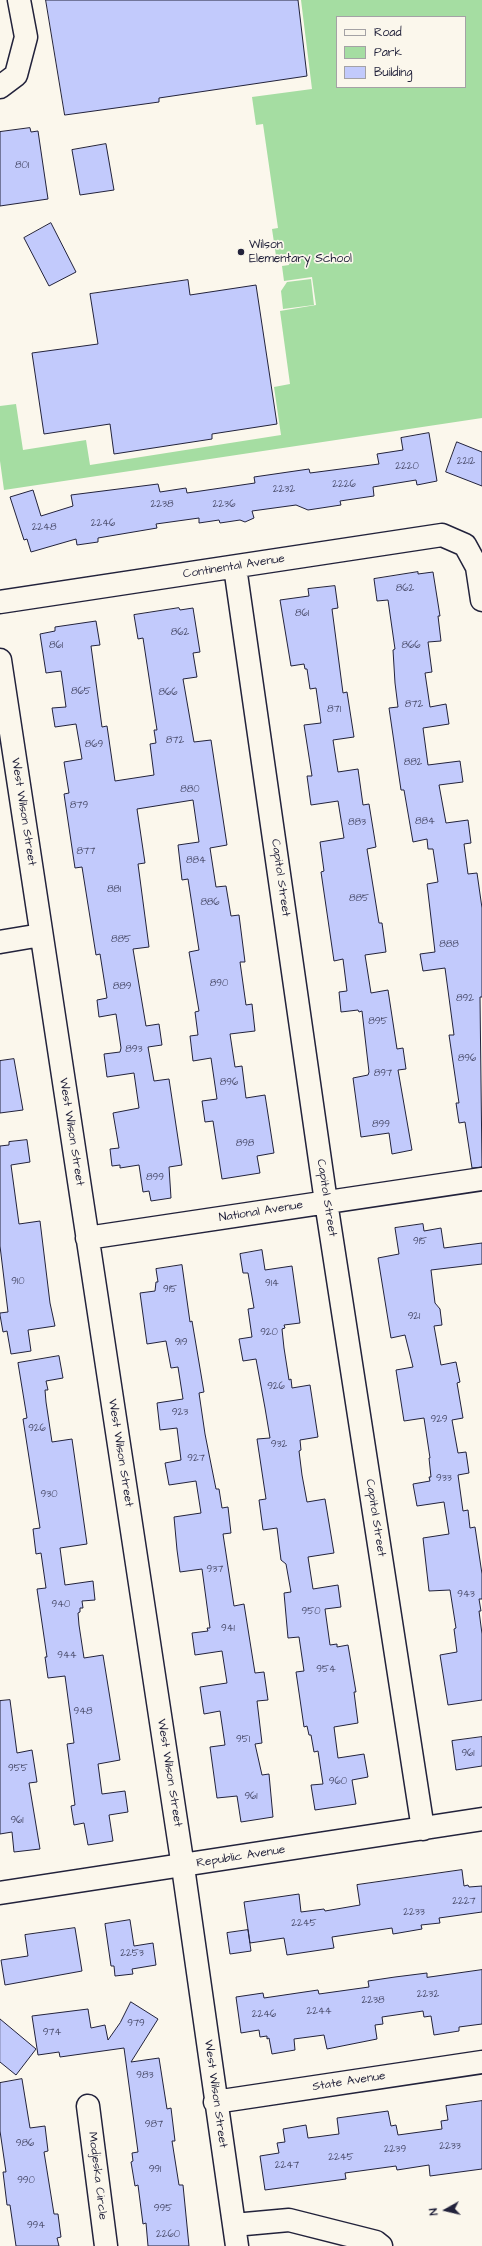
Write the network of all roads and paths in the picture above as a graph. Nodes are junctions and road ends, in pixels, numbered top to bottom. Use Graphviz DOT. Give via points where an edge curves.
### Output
graph roads {
  1 [pos="18,0"];
  2 [pos="0,87"];
  3 [pos="235,566"];
  4 [pos="482,600"];
  5 [pos="0,602"];
  6 [pos="0,660"];
  7 [pos="41,936"];
  8 [pos="0,942"];
  9 [pos="482,1179"];
  10 [pos="326,1202"];
  11 [pos="87,1238"];
  12 [pos="482,1819"];
  13 [pos="423,1829"];
  14 [pos="183,1867"];
  15 [pos="0,1893"];
  16 [pos="482,2062"];
  17 [pos="215,2102"];
  18 [pos="88,2106"];
  19 [pos="234,2225"];
  20 [pos="106,2246"];
  21 [pos="237,2246"];
  22 [pos="381,2246"];
  1 -- 2 [label="street" via="26,37 16,74"];
  3 -- 4 [label="street, Continental Avenue" via="442,535 465,545 477,566"];
  3 -- 5 [label="street, Continental Avenue"];
  3 -- 10 [label="street, Capitol Street"];
  6 -- 7 [label="street, West Wilson Street"];
  7 -- 8 [label="street"];
  7 -- 11 [label="street, West Wilson Street"];
  9 -- 10 [label="street, National Avenue"];
  10 -- 11 [label="street, National Avenue"];
  10 -- 13 [label="street, Capitol Street"];
  11 -- 14 [label="street, West Wilson Street"];
  12 -- 13 [label="street, Republic Avenue"];
  13 -- 14 [label="street, Republic Avenue"];
  14 -- 15 [label="street, Republic Avenue"];
  14 -- 17 [label="street, West Wilson Street"];
  16 -- 17 [label="street, State Avenue"];
  17 -- 19 [label="street, West Wilson Street"];
  18 -- 20 [label="street, Modjeska Circle"];
  19 -- 21 [label="street, West Wilson Street"];
  19 -- 22 [label="street" via="289,2220 376,2242"];
}
